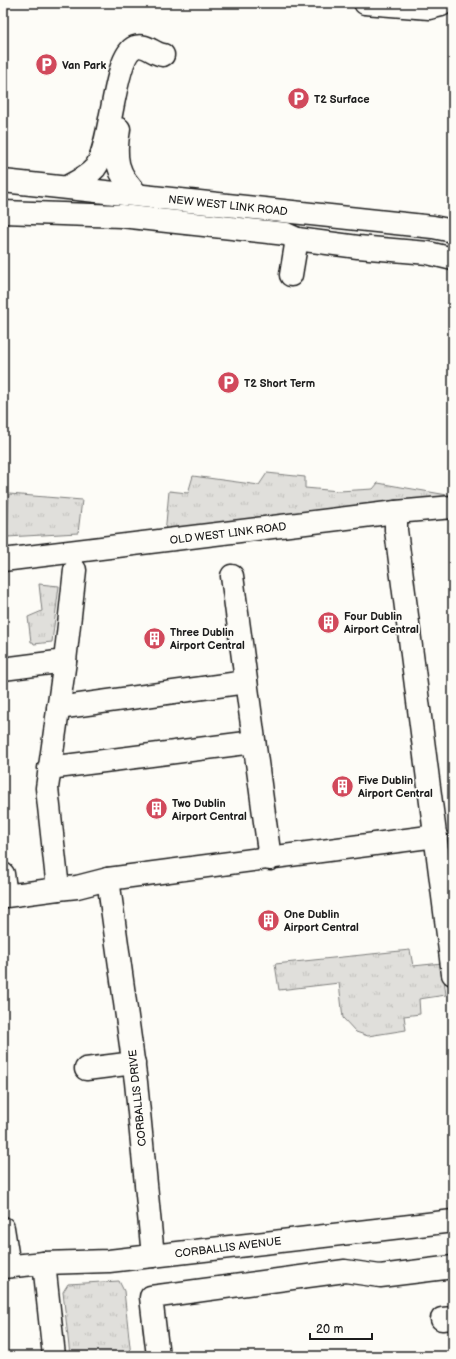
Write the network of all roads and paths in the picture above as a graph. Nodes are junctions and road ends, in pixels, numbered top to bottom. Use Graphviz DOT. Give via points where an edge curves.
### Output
graph roads {
  1 [pos="365,3"];
  2 [pos="444,3"];
  3 [pos="163,56"];
  4 [pos="135,72"];
  5 [pos="3,181"];
  6 [pos="66,187"];
  7 [pos="138,195"];
  8 [pos="3,212"];
  9 [pos="453,231"];
  10 [pos="297,239"];
  11 [pos="453,259"];
  12 [pos="291,275"];
  13 [pos="453,507"];
  14 [pos="396,512"];
  15 [pos="3,560"];
  16 [pos="75,570"];
  17 [pos="232,576"];
  18 [pos="65,661"];
  19 [pos="3,669"];
  20 [pos="246,682"];
  21 [pos="58,708"];
  22 [pos="254,742"];
  23 [pos="49,768"];
  24 [pos="436,836"];
  25 [pos="270,859"];
  26 [pos="3,874"];
  27 [pos="108,879"];
  28 [pos="68,888"];
  29 [pos="453,974"];
  30 [pos="134,1063"];
  31 [pos="86,1069"];
  32 [pos="453,1220"];
  33 [pos="3,1228"];
  34 [pos="153,1256"];
  35 [pos="44,1263"];
  36 [pos="6,1267"];
  37 [pos="453,1267"];
  38 [pos="54,1356"];
  39 [pos="158,1356"];
  1 -- 2 [label="street" via="429,8"];
  3 -- 6 [label="street" via="140,46 133,48 127,55 100,160 80,180"];
  4 -- 7 [label="street" via="119,128 116,159 128,185"];
  5 -- 6 [label="street, NEW WEST LINK ROAD"];
  6 -- 7 [label="street, NEW WEST LINK ROAD"];
  7 -- 9 [label="street, NEW WEST LINK ROAD"];
  8 -- 10 [label="street" via="121,216 286,234"];
  10 -- 11 [label="street" via="428,253"];
  10 -- 12 [label="street"];
  13 -- 14 [label="street, OLD WEST LINK ROAD"];
  14 -- 15 [label="street, OLD WEST LINK ROAD"];
  14 -- 24 [label="street" via="396,530"];
  16 -- 18 [label="street"];
  17 -- 20 [label="street"];
  18 -- 19 [label="street"];
  18 -- 21 [label="street"];
  20 -- 21 [label="street"];
  20 -- 22 [label="street"];
  21 -- 23 [label="street"];
  22 -- 23 [label="street"];
  22 -- 25 [label="street"];
  23 -- 28 [label="street" via="47,788"];
  24 -- 25 [label="street"];
  24 -- 29 [label="street"];
  25 -- 27 [label="street"];
  26 -- 28 [label="street" via="6,896"];
  27 -- 28 [label="street"];
  27 -- 30 [label="street, CORBALLIS DRIVE"];
  30 -- 31 [label="street"];
  30 -- 34 [label="street, CORBALLIS DRIVE"];
  32 -- 34 [label="street, CORBALLIS AVENUE"];
  33 -- 36 [label="street"];
  34 -- 35 [label="street, CORBALLIS AVENUE" via="110,1261"];
  35 -- 36 [label="street, CORBALLIS AVENUE"];
  35 -- 38 [label="street"];
  37 -- 39 [label="street" via="380,1276 345,1271 151,1297"];
}
